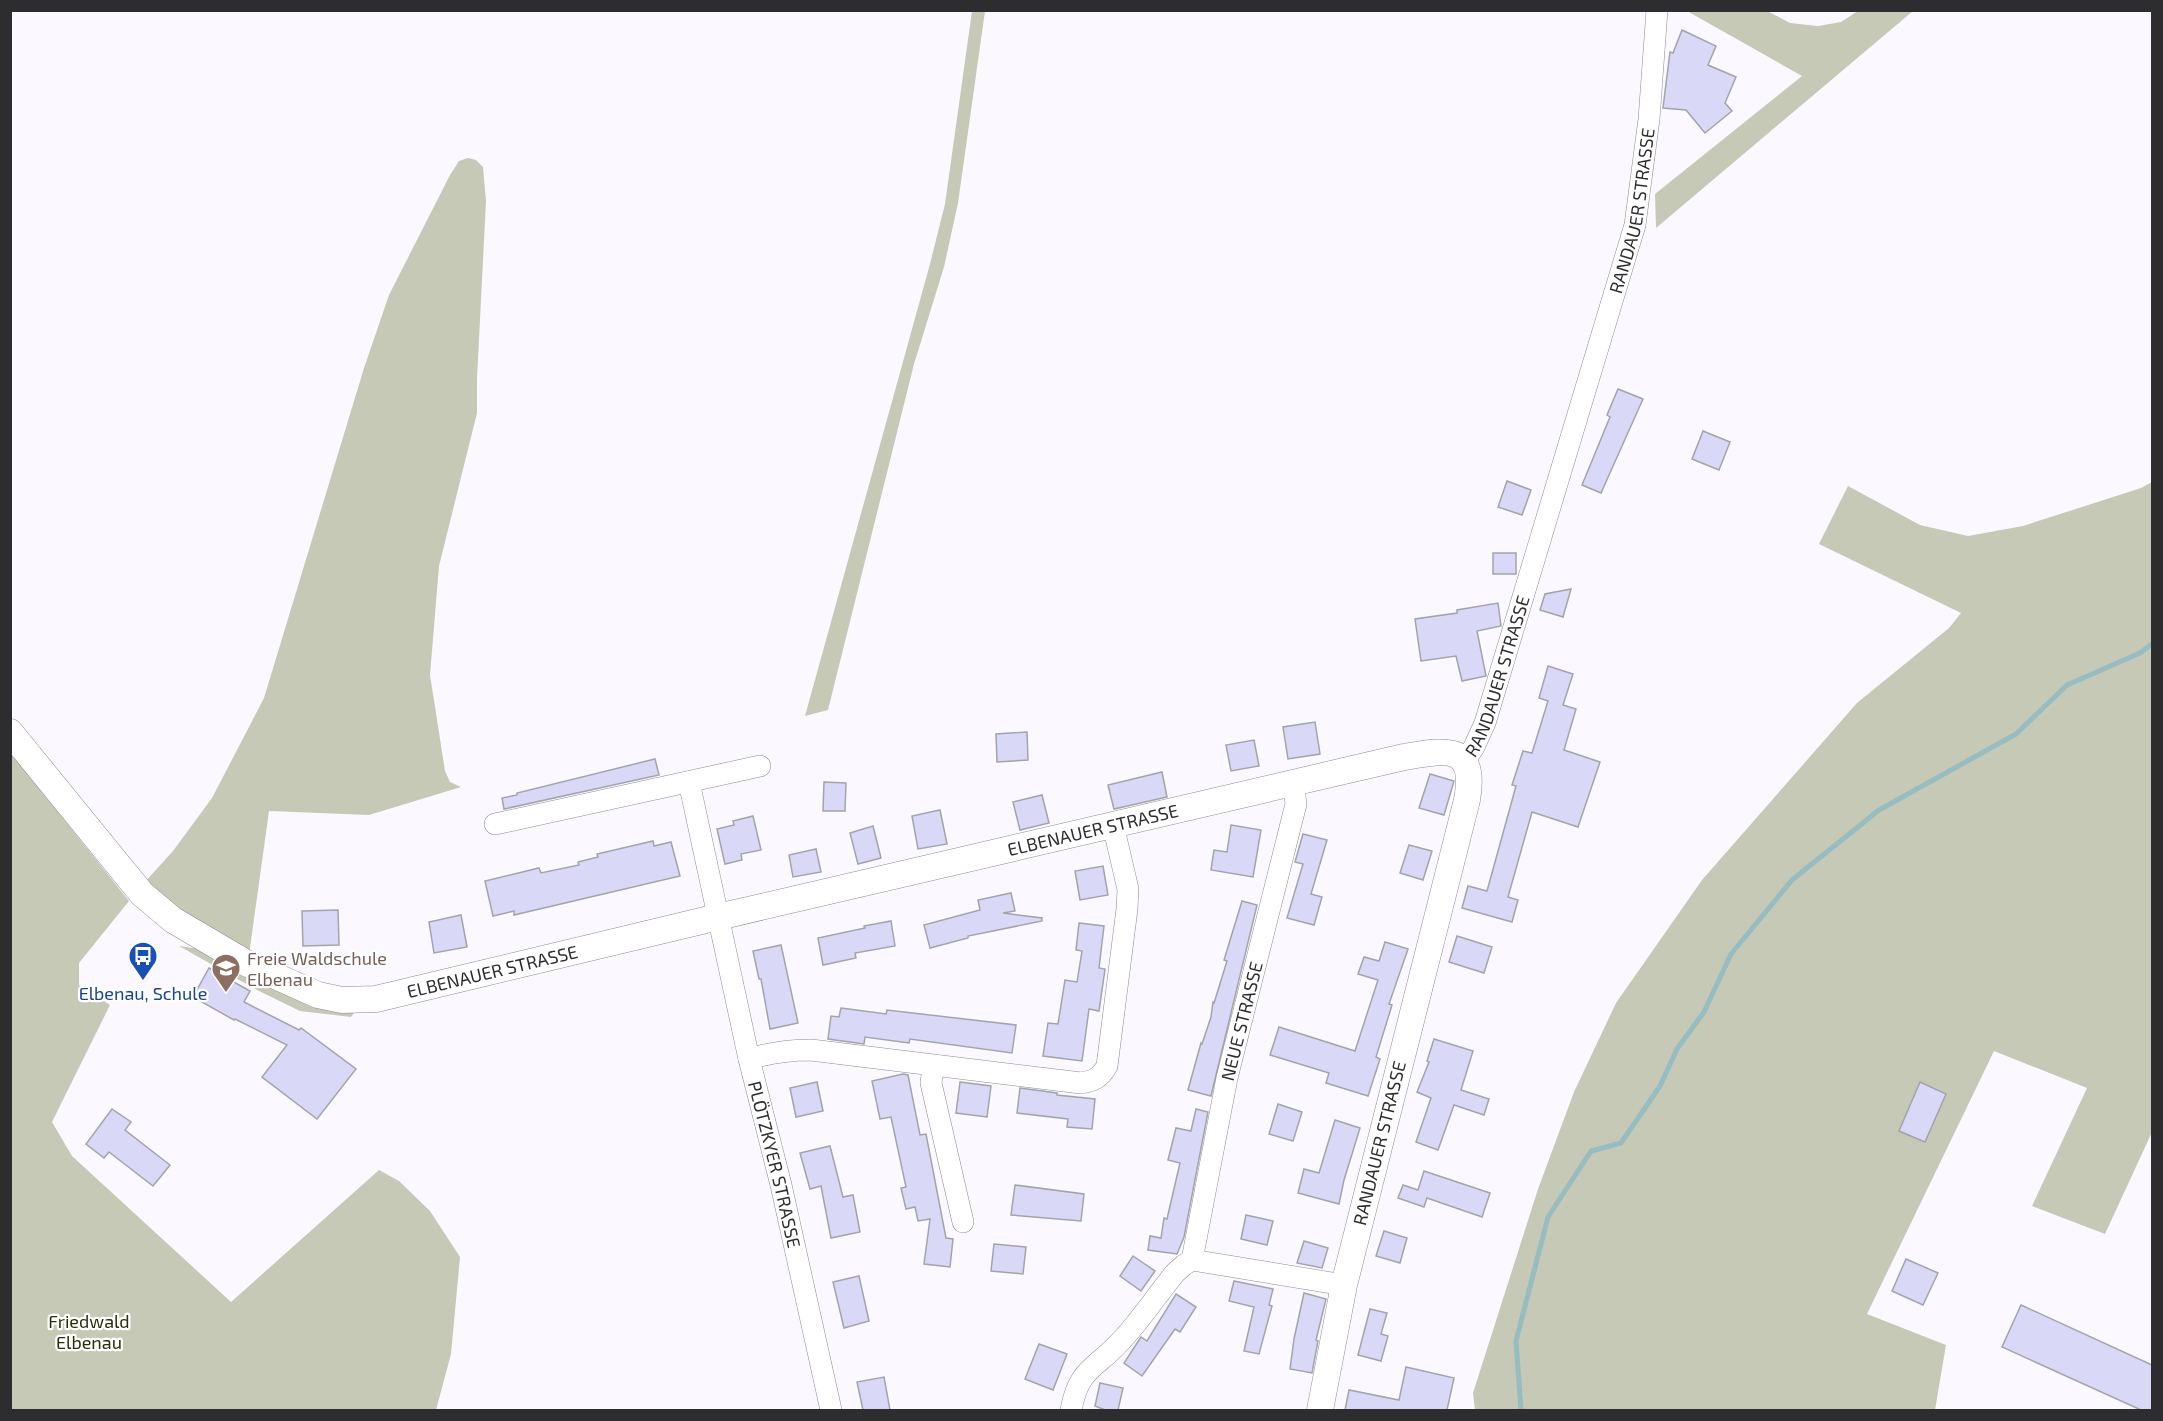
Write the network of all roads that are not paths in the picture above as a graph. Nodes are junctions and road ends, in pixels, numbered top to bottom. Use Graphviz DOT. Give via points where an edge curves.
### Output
graph roads {
  1 [pos="1657,10"];
  2 [pos="10,732"];
  3 [pos="1464,762"];
  4 [pos="760,766"];
  5 [pos="689,782"];
  6 [pos="1293,782"];
  7 [pos="495,824"];
  8 [pos="1113,825"];
  9 [pos="718,917"];
  10 [pos="749,1059"];
  11 [pos="933,1067"];
  12 [pos="963,1222"];
  13 [pos="1192,1260"];
  14 [pos="1344,1285"];
  15 [pos="831,1410"];
  16 [pos="1071,1410"];
  17 [pos="1320,1410"];
  1 -- 3 [label="street, RANDAUER STRASSE" via="1649,119 1635,225 1485,723"];
  2 -- 9 [label="street, ELBENAUER STRASSE" via="142,894 173,920 246,963 318,995 342,1000 376,999"];
  3 -- 6 [label="street, ELBENAUER STRASSE" via="1452,753 1439,751"];
  3 -- 14 [label="street, RANDAUER STRASSE" via="1470,777 1467,800"];
  4 -- 5 [label="street"];
  5 -- 7 [label="street"];
  5 -- 9 [label="street"];
  6 -- 8 [label="street, ELBENAUER STRASSE"];
  6 -- 13 [label="street, NEUE STRASSE" via="1296,804 1227,1078"];
  8 -- 9 [label="street, ELBENAUER STRASSE"];
  8 -- 11 [label="street" via="1128,889 1107,1066 1101,1076 1081,1083"];
  9 -- 10 [label="street, PLÖTZKYER STRASSE"];
  10 -- 11 [label="street" via="769,1053 811,1050"];
  10 -- 15 [label="street, PLÖTZKYER STRASSE"];
  11 -- 12 [label="street" via="931,1083"];
  13 -- 14 [label="street"];
  13 -- 16 [label="street" via="1175,1273 1120,1341 1084,1373 1074,1390"];
  14 -- 17 [label="street, RANDAUER STRASSE"];
}
